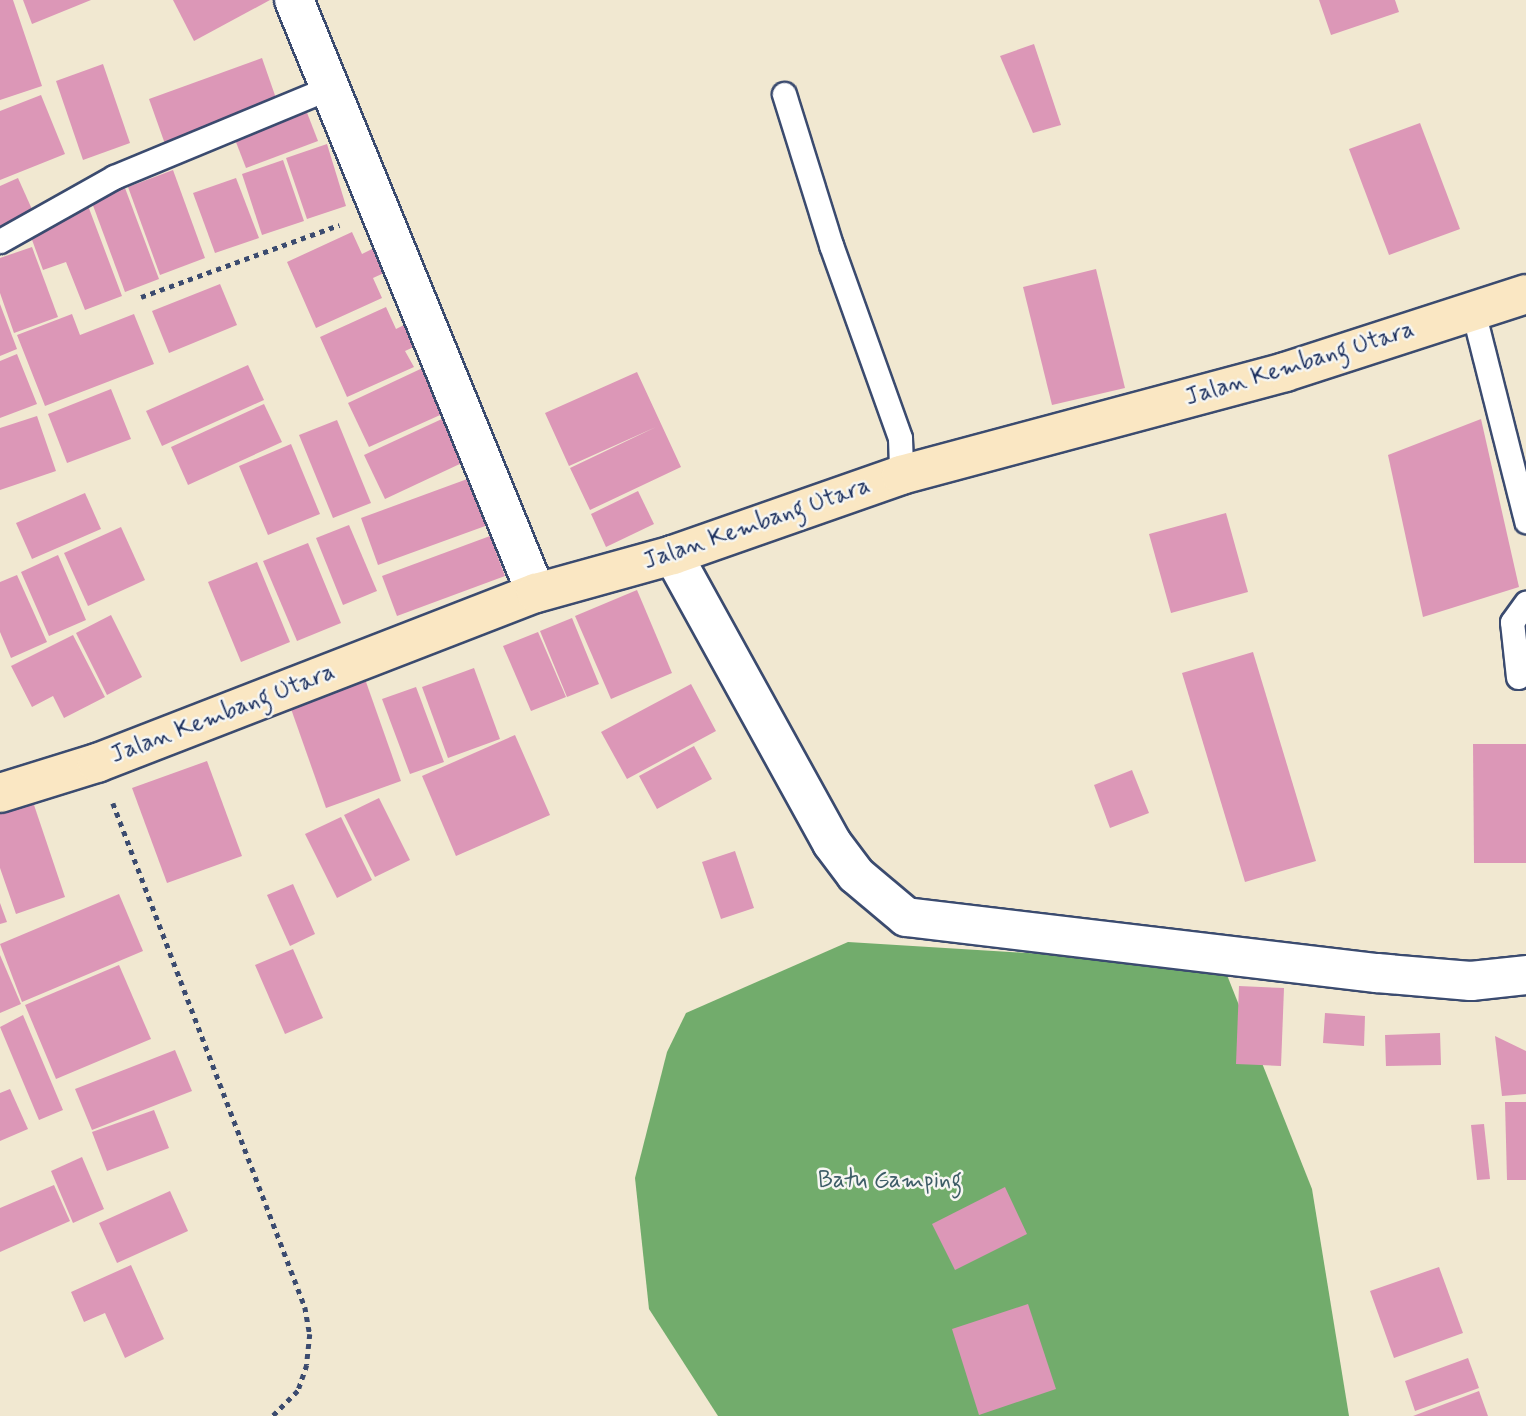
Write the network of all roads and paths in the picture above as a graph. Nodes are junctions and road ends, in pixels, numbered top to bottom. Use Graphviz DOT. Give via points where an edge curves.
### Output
graph roads {
  1 [pos="294,0"];
  2 [pos="331,87"];
  3 [pos="784,94"];
  4 [pos="383,211"];
  5 [pos="0,241"];
  6 [pos="1526,294"];
  7 [pos="141,297"];
  8 [pos="1473,311"];
  9 [pos="901,475"];
  10 [pos="1526,521"];
  11 [pos="673,555"];
  12 [pos="536,593"];
  13 [pos="1526,604"];
  14 [pos="1518,677"];
  15 [pos="97,763"];
  16 [pos="0,793"];
  17 [pos="1526,975"];
  18 [pos="273,1416"];
  1 -- 2 [label="street"];
  2 -- 4 [label="street"];
  2 -- 5 [label="lane" via="114,177"];
  3 -- 9 [label="lane" via="831,245 900,438"];
  4 -- 7 [label="path"];
  4 -- 12 [label="street"];
  6 -- 8 [label="street, Jalan Kembang Utara"];
  8 -- 9 [label="street, Jalan Kembang Utara" via="1285,372"];
  8 -- 10 [label="lane"];
  9 -- 11 [label="street, Jalan Kembang Utara"];
  11 -- 12 [label="street, Jalan Kembang Utara"];
  11 -- 17 [label="street" via="832,842 856,875 906,917 1377,973 1471,981"];
  12 -- 15 [label="street, Jalan Kembang Utara"];
  13 -- 14 [label="lane" via="1512,622"];
  15 -- 16 [label="street, Jalan Kembang Utara"];
  15 -- 18 [label="path" via="305,1307 310,1334 307,1365 298,1391"];
}
